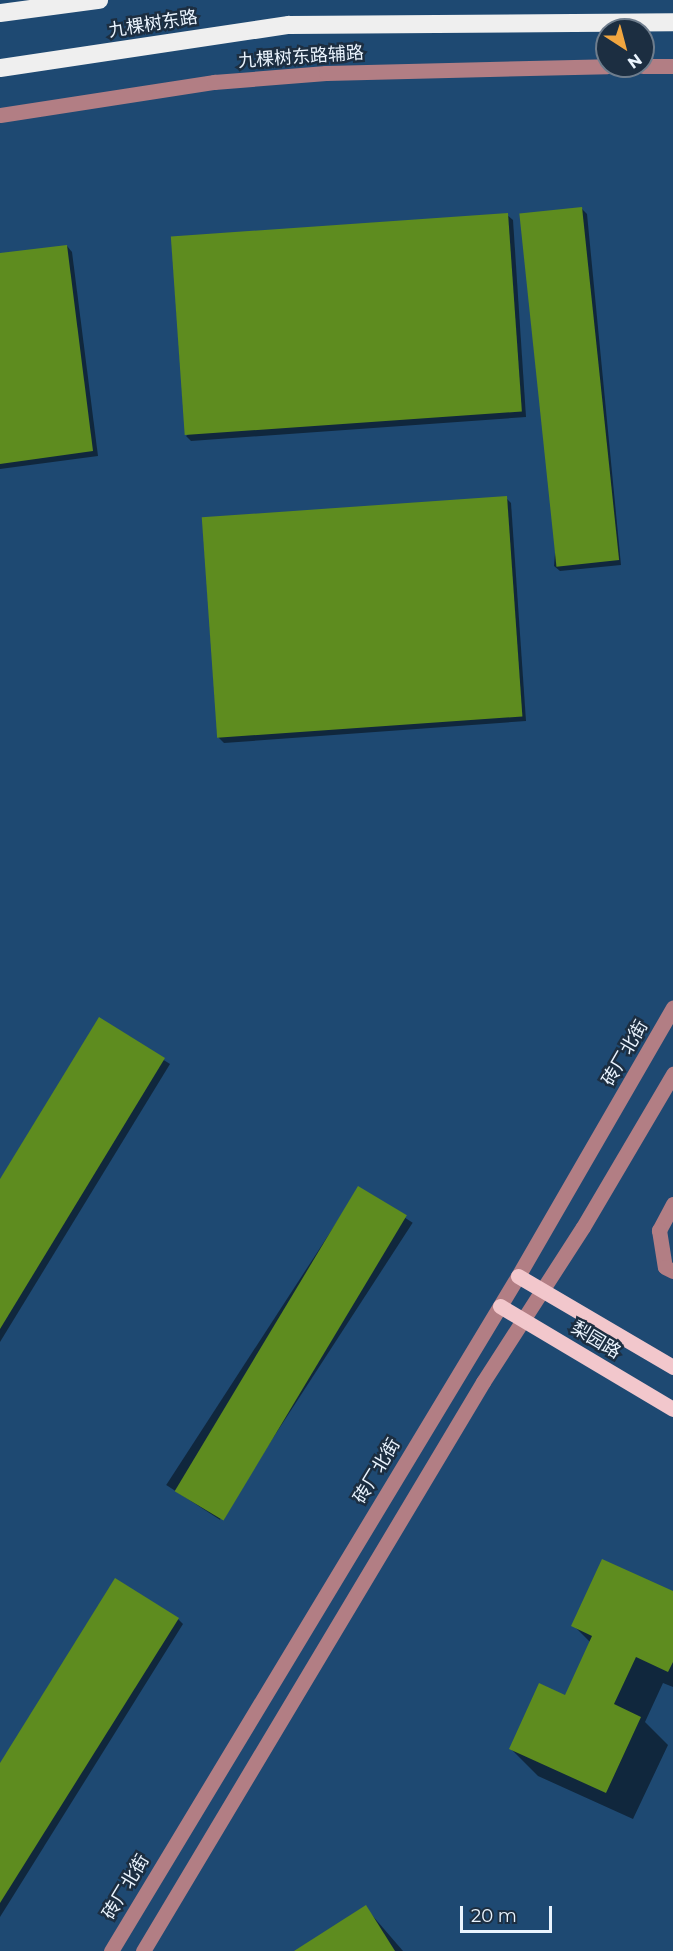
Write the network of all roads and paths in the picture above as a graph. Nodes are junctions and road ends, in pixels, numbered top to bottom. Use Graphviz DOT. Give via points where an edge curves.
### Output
graph roads {
  1 [pos="99,0"];
  2 [pos="0,12"];
  3 [pos="673,22"];
  4 [pos="595,66"];
  5 [pos="655,66"];
  6 [pos="673,66"];
  7 [pos="0,68"];
  8 [pos="0,115"];
  9 [pos="673,1008"];
  10 [pos="673,1074"];
  11 [pos="673,1204"];
  12 [pos="673,1271"];
  13 [pos="518,1276"];
  14 [pos="542,1290"];
  15 [pos="500,1306"];
  16 [pos="522,1319"];
  17 [pos="673,1367"];
  18 [pos="673,1409"];
  19 [pos="111,1951"];
  20 [pos="143,1951"];
  1 -- 2 [label="highway, 九棵树东路"];
  3 -- 7 [label="highway, 九棵树东路" via="289,25"];
  4 -- 8 [label="street, 九棵树东路辅路" via="326,73 214,82"];
  5 -- 6 [label="street"];
  9 -- 13 [label="street, 砖厂北街"];
  10 -- 14 [label="street"];
  11 -- 12 [label="street" via="659,1230 665,1267"];
  13 -- 14 [label="main road, 梨园路"];
  13 -- 15 [label="street, 砖厂北街"];
  14 -- 16 [label="street"];
  14 -- 17 [label="main road, 梨园路"];
  15 -- 16 [label="main road, 梨园路"];
  15 -- 19 [label="street, 砖厂北街"];
  16 -- 18 [label="main road, 梨园路"];
  16 -- 20 [label="street"];
}
